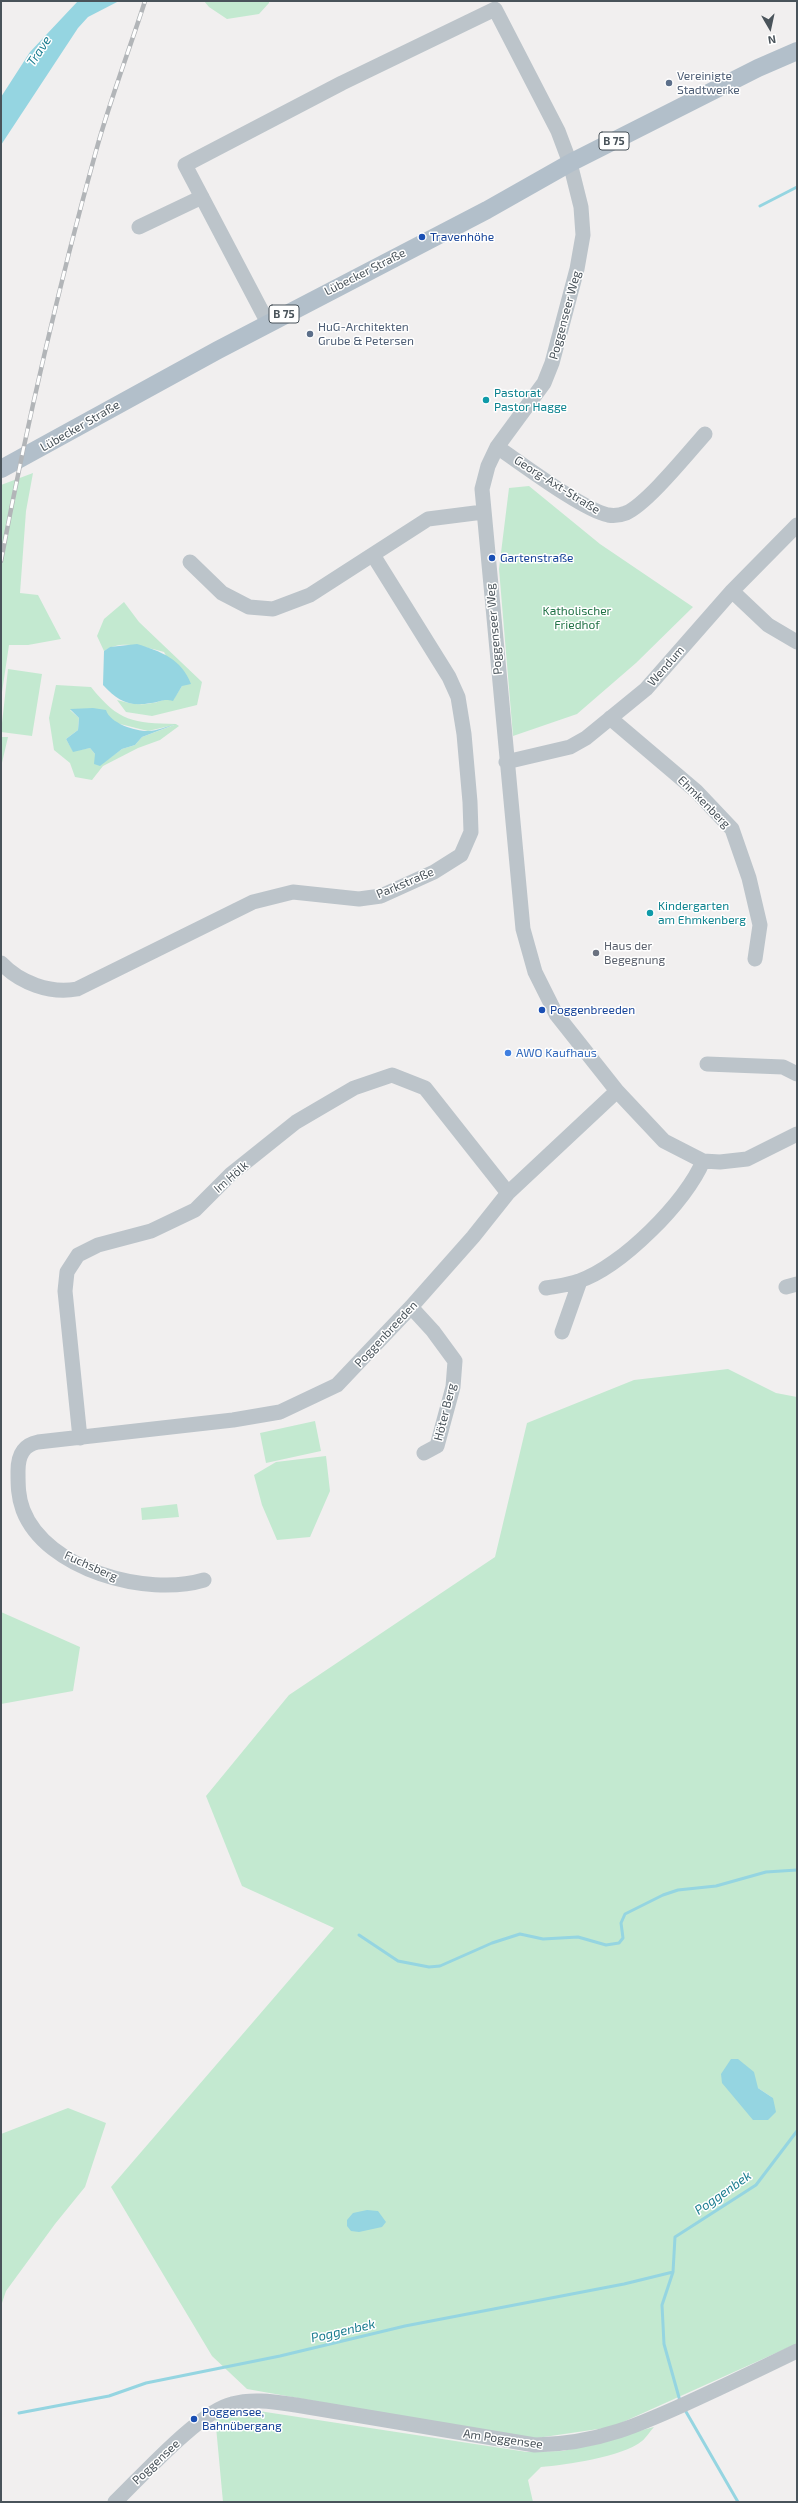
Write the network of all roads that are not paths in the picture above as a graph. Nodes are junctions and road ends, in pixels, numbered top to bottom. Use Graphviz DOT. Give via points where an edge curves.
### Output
graph roads {
  1 [pos="797,51"];
  2 [pos="570,163"];
  3 [pos="202,197"];
  4 [pos="139,228"];
  5 [pos="268,323"];
  6 [pos="705,434"];
  7 [pos="497,447"];
  8 [pos="1,469"];
  9 [pos="483,512"];
  10 [pos="797,525"];
  11 [pos="373,554"];
  12 [pos="190,562"];
  13 [pos="732,592"];
  14 [pos="797,642"];
  15 [pos="610,718"];
  16 [pos="506,762"];
  17 [pos="755,960"];
  18 [pos="1,963"];
  19 [pos="707,1064"];
  20 [pos="797,1074"];
  21 [pos="617,1091"];
  22 [pos="797,1134"];
  23 [pos="703,1161"];
  24 [pos="508,1193"];
  25 [pos="580,1281"];
  26 [pos="546,1288"];
  27 [pos="411,1307"];
  28 [pos="562,1332"];
  29 [pos="80,1438"];
  30 [pos="424,1453"];
  31 [pos="204,1580"];
  32 [pos="797,2351"];
  33 [pos="198,2423"];
  34 [pos="115,2502"];
  1 -- 2 [label="main road, Lübecker Straße / B 75" via="758,68"];
  2 -- 3 [label="street" via="558,132 495,9 342,82 185,165"];
  2 -- 5 [label="main road, Lübecker Straße / B 75" via="487,210"];
  2 -- 7 [label="street, Poggenseer Weg" via="583,220 577,269 552,363 544,383"];
  3 -- 4 [label="street"];
  3 -- 5 [label="street"];
  5 -- 8 [label="main road, Lübecker Straße / B 75"];
  6 -- 7 [label="street, Georg-Axt-Straße" via="639,506 616,516 607,515 585,505"];
  7 -- 9 [label="street, Poggenseer Weg" via="488,466 482,489"];
  9 -- 11 [label="street" via="428,520"];
  9 -- 16 [label="street, Poggenseer Weg"];
  10 -- 13 [label="street, Wendum"];
  11 -- 12 [label="street" via="310,595 273,609 249,607 222,593"];
  11 -- 18 [label="street, Parkstraße" via="449,677 458,697 464,734 472,832 461,855 434,872 381,896 359,899 293,892 253,902 77,989 52,990 31,983 13,976"];
  13 -- 14 [label="street" via="768,625"];
  13 -- 15 [label="street, Wendum" via="646,689"];
  15 -- 16 [label="street, Wendum" via="586,738 570,747"];
  15 -- 17 [label="street, Ehmkenberg" via="696,791 732,829 749,878 760,925"];
  16 -- 21 [label="street, Poggenseer Weg" via="523,930 535,972 556,1014"];
  19 -- 20 [label="street" via="783,1067"];
  21 -- 23 [label="street, Poggenseer Weg" via="664,1140"];
  21 -- 24 [label="street, Poggenbreeden"];
  22 -- 23 [label="street" via="747,1159"];
  23 -- 25 [label="street" via="698,1175 677,1203 638,1243"];
  24 -- 27 [label="street, Poggenbreeden"];
  24 -- 29 [label="street, Im Hölk" via="425,1088 392,1075 354,1088 296,1122 231,1174 195,1210 151,1231 98,1245 78,1255 67,1272 65,1291"];
  25 -- 26 [label="street"];
  25 -- 28 [label="street"];
  27 -- 29 [label="street, Poggenbreeden" via="337,1385 280,1412 234,1420"];
  27 -- 30 [label="street, Höter Berg" via="455,1361 453,1388 437,1446"];
  29 -- 31 [label="street, Fuchsberg" via="29,1444 23,1450 18,1464 19,1496 24,1511 32,1526 47,1544 66,1558 117,1579 147,1584 189,1584"];
  32 -- 33 [label="street, Am Poggensee" via="668,2413 615,2434 562,2445 535,2445 260,2400 232,2404 211,2413"];
  33 -- 34 [label="street, Poggensee"];
}
